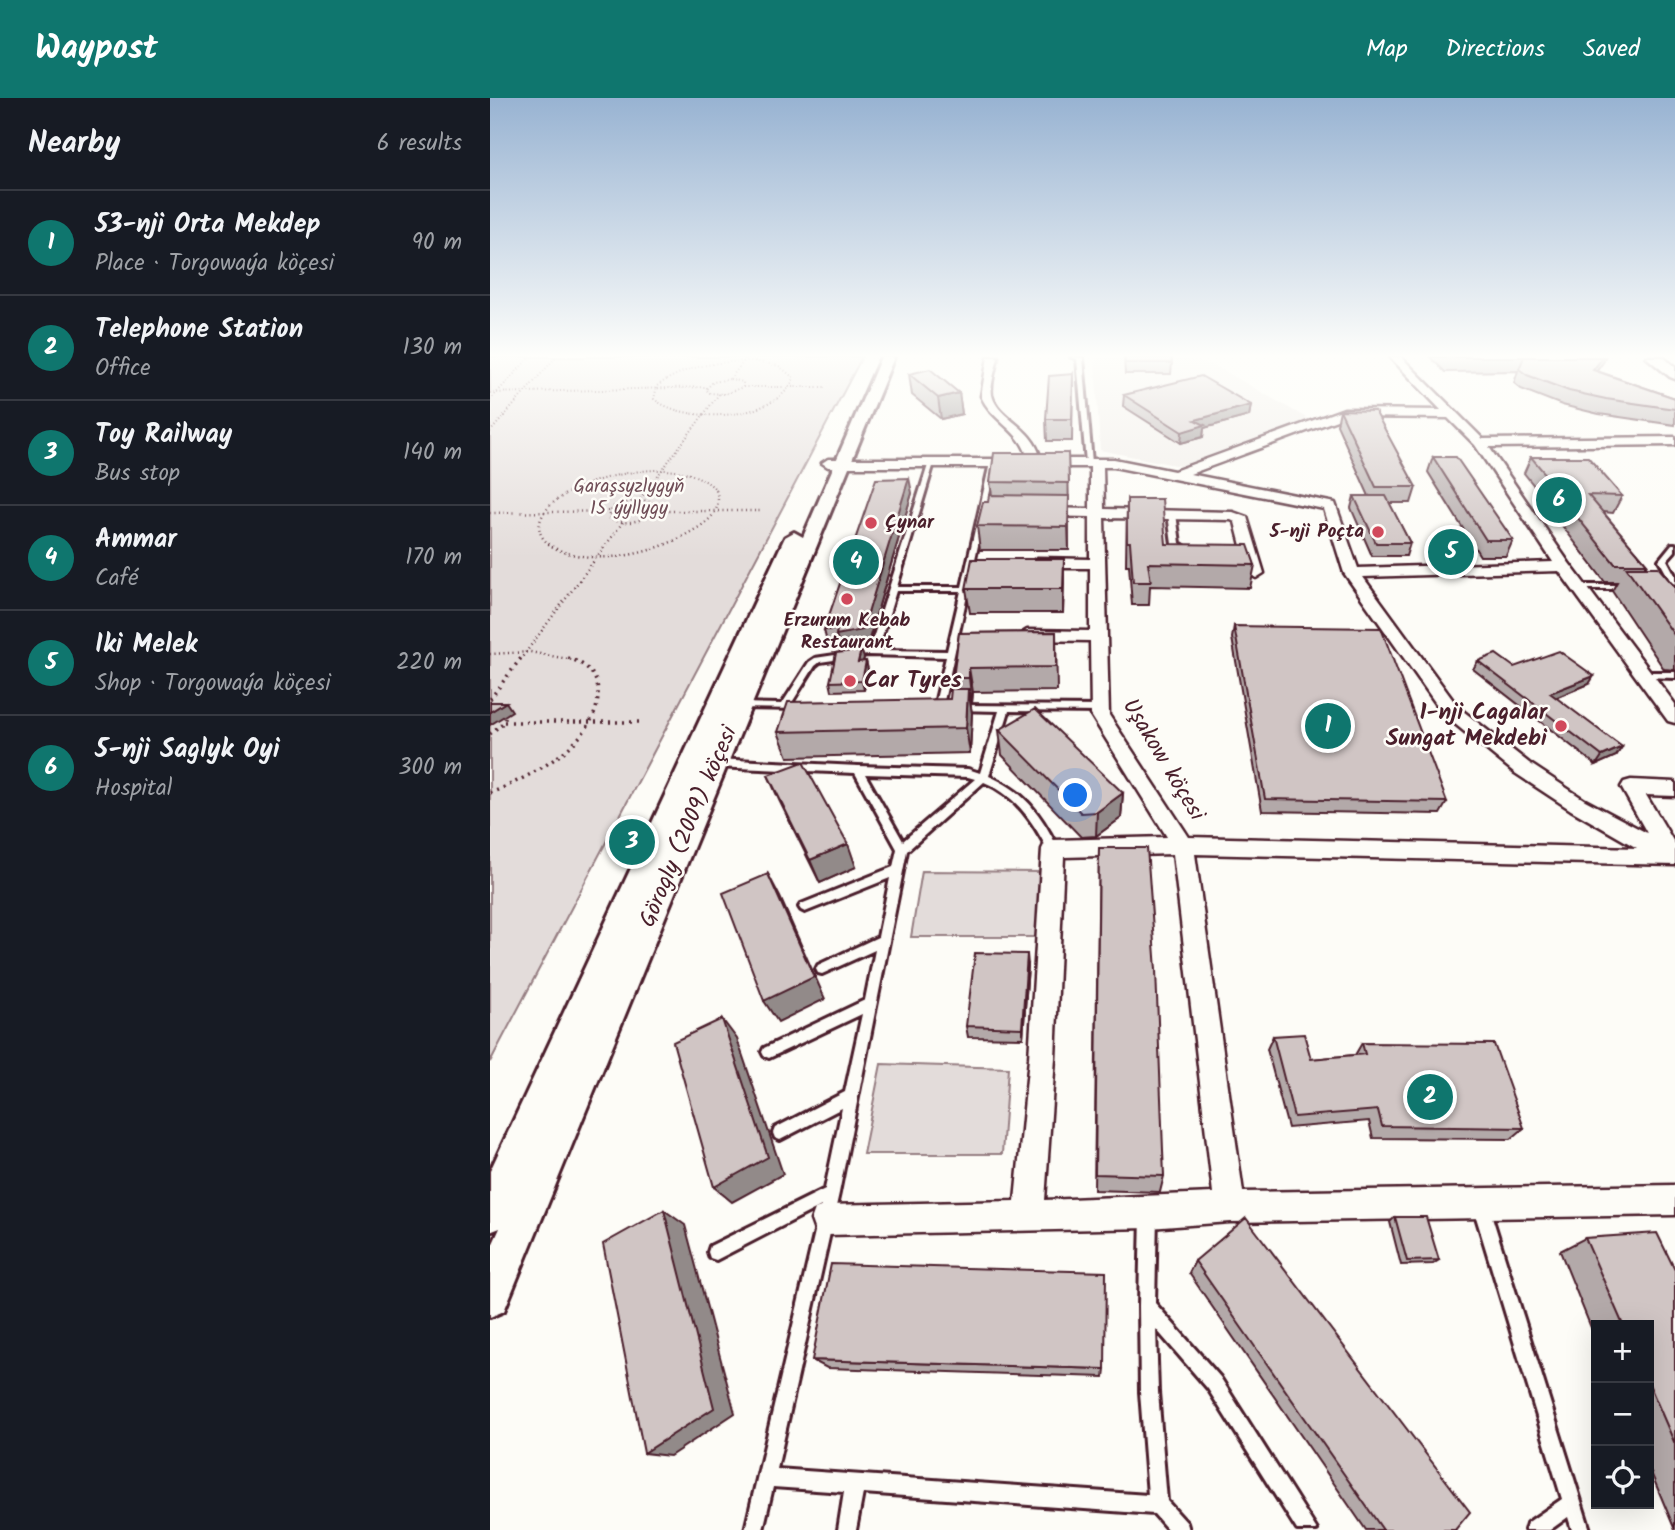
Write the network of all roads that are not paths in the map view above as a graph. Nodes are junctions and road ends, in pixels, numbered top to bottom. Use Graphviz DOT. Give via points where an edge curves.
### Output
graph roads {
  1 [pos="850,424"];
  2 [pos="855,424"];
  3 [pos="1012,424"];
  4 [pos="1088,424"];
  5 [pos="1323,424"];
  6 [pos="1460,424"];
  7 [pos="1675,442"];
  8 [pos="1480,443"];
  9 [pos="836,463"];
  10 [pos="930,463"];
  11 [pos="993,463"];
  12 [pos="1035,463"];
  13 [pos="1092,463"];
  14 [pos="1181,496"];
  15 [pos="1021,512"];
  16 [pos="1097,513"];
  17 [pos="1675,546"];
  18 [pos="1199,551"];
  19 [pos="1028,563"];
  20 [pos="1097,564"];
  21 [pos="1563,566"];
  22 [pos="1256,573"];
  23 [pos="1352,573"];
  24 [pos="1675,582"];
  25 [pos="1634,586"];
  26 [pos="1579,587"];
  27 [pos="1661,588"];
  28 [pos="892,589"];
  29 [pos="964,589"];
  30 [pos="1675,590"];
  31 [pos="1007,635"];
  32 [pos="1099,636"];
  33 [pos="869,653"];
  34 [pos="951,654"];
  35 [pos="1644,675"];
  36 [pos="1675,675"];
  37 [pos="729,706"];
  38 [pos="785,706"];
  39 [pos="813,707"];
  40 [pos="925,707"];
  41 [pos="939,708"];
  42 [pos="1005,708"];
  43 [pos="1100,709"];
  44 [pos="1675,717"];
  45 [pos="690,763"];
  46 [pos="717,763"];
  47 [pos="858,770"];
  48 [pos="984,776"];
  49 [pos="1675,789"];
  50 [pos="1183,845"];
  51 [pos="902,849"];
  52 [pos="1054,849"];
  53 [pos="1674,861"];
  54 [pos="898,870"];
  55 [pos="805,907"];
  56 [pos="884,940"];
  57 [pos="822,968"];
  58 [pos="870,1004"];
  59 [pos="769,1052"];
  60 [pos="851,1096"];
  61 [pos="780,1133"];
  62 [pos="1675,1200"];
  63 [pos="1480,1204"];
  64 [pos="829,1206"];
  65 [pos="1230,1207"];
  66 [pos="490,1213"];
  67 [pos="1149,1213"];
  68 [pos="1029,1215"];
  69 [pos="716,1252"];
  70 [pos="490,1297"];
  71 [pos="1147,1306"];
  72 [pos="766,1477"];
  73 [pos="855,1484"];
  74 [pos="1572,1503"];
  75 [pos="1158,1505"];
  76 [pos="754,1530"];
  77 [pos="847,1530"];
  78 [pos="1180,1530"];
  79 [pos="1308,1530"];
  80 [pos="1534,1530"];
  81 [pos="1581,1530"];
  1 -- 9 [label="street, Görogly (2009) köçesi"];
  2 -- 9 [label="street, Görogly (2009) köçesi"];
  3 -- 12 [label="street" via="1026,436"];
  4 -- 13 [label="lane"];
  5 -- 14 [label="street"];
  6 -- 8 [label="street"];
  7 -- 8 [label="street"];
  8 -- 21 [label="street"];
  9 -- 10 [label="street"];
  9 -- 37 [label="street, Görogly (2009) köçesi"];
  10 -- 11 [label="street"];
  10 -- 28 [label="lane"];
  11 -- 12 [label="street"];
  11 -- 29 [label="lane" via="990,512 979,562"];
  12 -- 13 [label="street"];
  13 -- 14 [label="street" via="1114,463"];
  13 -- 16 [label="street, Uşakow köçesi"];
  14 -- 16 [label="street"];
  14 -- 18 [label="lane" via="1177,544 1186,551"];
  14 -- 22 [label="street" via="1242,520 1244,552"];
  14 -- 23 [label="street" via="1329,506"];
  15 -- 16 [label="street"];
  16 -- 20 [label="street, Uşakow köçesi"];
  17 -- 24 [label="lane" via="1663,560"];
  19 -- 20 [label="street"];
  20 -- 32 [label="street, Uşakow köçesi"];
  21 -- 23 [label="street"];
  21 -- 26 [label="street"];
  23 -- 53 [label="street" via="1451,711 1522,768"];
  25 -- 26 [label="lane"];
  26 -- 35 [label="street"];
  27 -- 30 [label="lane"];
  28 -- 29 [label="lane"];
  28 -- 33 [label="lane" via="874,650"];
  29 -- 34 [label="lane" via="961,635"];
  31 -- 32 [label="street"];
  32 -- 43 [label="street, Uşakow köçesi"];
  33 -- 34 [label="lane"];
  33 -- 38 [label="lane" via="818,660"];
  34 -- 41 [label="lane"];
  35 -- 36 [label="lane"];
  35 -- 44 [label="street"];
  37 -- 38 [label="lane"];
  37 -- 45 [label="street, Görogly (2009) köçesi"];
  37 -- 46 [label="street, Görogly (2009) köçesi"];
  38 -- 39 [label="lane"];
  40 -- 41 [label="lane"];
  41 -- 42 [label="lane"];
  42 -- 43 [label="lane"];
  42 -- 48 [label="lane"];
  43 -- 50 [label="street, Uşakow köçesi"];
  45 -- 46 [label="lane"];
  45 -- 66 [label="street, Görogly (2009) köçesi"];
  46 -- 47 [label="lane"];
  46 -- 70 [label="street, Görogly (2009) köçesi"];
  47 -- 48 [label="lane"];
  47 -- 51 [label="lane"];
  48 -- 51 [label="lane"];
  48 -- 52 [label="lane" via="1010,788 1038,819"];
  49 -- 53 [label="street" via="1631,787"];
  50 -- 52 [label="street"];
  50 -- 53 [label="street"];
  50 -- 65 [label="street, Uşakow köçesi"];
  51 -- 54 [label="lane"];
  52 -- 68 [label="street"];
  54 -- 55 [label="lane"];
  54 -- 56 [label="lane"];
  56 -- 57 [label="lane"];
  56 -- 58 [label="lane"];
  58 -- 59 [label="lane"];
  58 -- 60 [label="lane"];
  60 -- 61 [label="lane"];
  60 -- 64 [label="lane"];
  62 -- 63 [label="street"];
  63 -- 65 [label="street"];
  63 -- 74 [label="lane"];
  64 -- 68 [label="street"];
  64 -- 69 [label="lane"];
  64 -- 72 [label="lane"];
  65 -- 67 [label="street"];
  67 -- 68 [label="street"];
  67 -- 71 [label="lane"];
  71 -- 75 [label="lane"];
  71 -- 79 [label="lane" via="1214,1383"];
  72 -- 73 [label="lane"];
  72 -- 76 [label="lane"];
  73 -- 75 [label="lane"];
  73 -- 77 [label="lane"];
  74 -- 80 [label="lane"];
  74 -- 81 [label="lane"];
  75 -- 78 [label="lane"];
}
